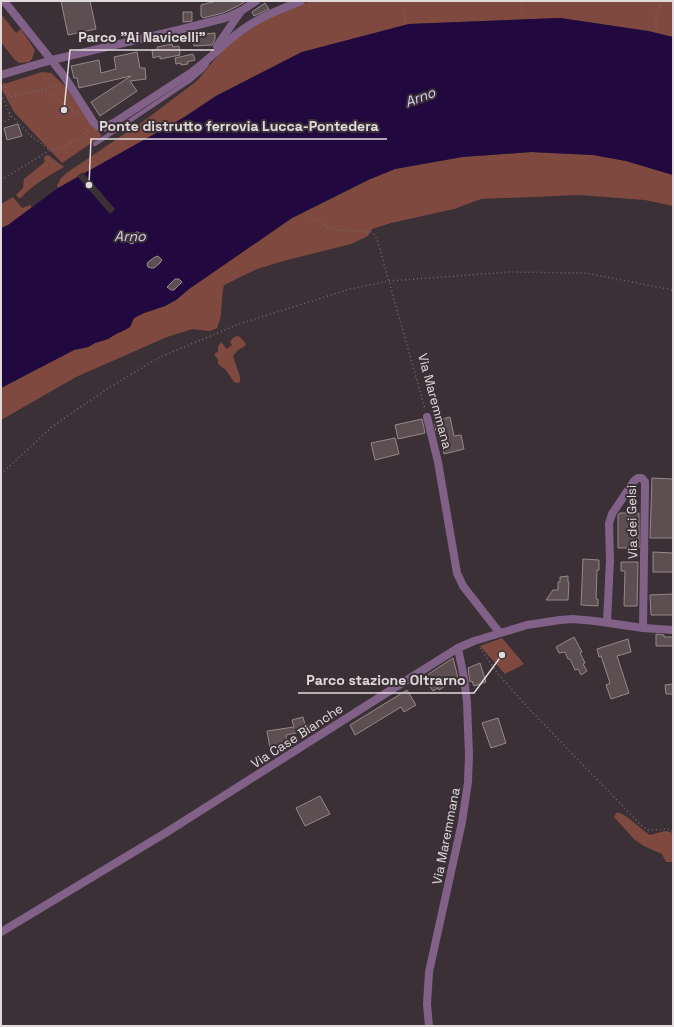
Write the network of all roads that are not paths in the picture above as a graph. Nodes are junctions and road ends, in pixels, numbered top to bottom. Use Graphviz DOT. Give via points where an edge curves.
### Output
graph roads {
  1 [pos="4,1"];
  2 [pos="256,1"];
  3 [pos="301,1"];
  4 [pos="241,11"];
  5 [pos="213,54"];
  6 [pos="52,60"];
  7 [pos="2,76"];
  8 [pos="95,144"];
  9 [pos="427,417"];
  10 [pos="607,622"];
  11 [pos="644,628"];
  12 [pos="673,630"];
  13 [pos="499,632"];
  14 [pos="458,648"];
  15 [pos="1,932"];
  16 [pos="428,1026"];
  1 -- 6 [label="street"];
  2 -- 4 [label="street"];
  3 -- 5 [label="street" via="252,23"];
  4 -- 5 [label="street"];
  4 -- 6 [label="street" via="225,18"];
  5 -- 6 [label="street" via="192,72 103,128 94,123"];
  5 -- 8 [label="lane" via="202,70 188,81"];
  6 -- 7 [label="street"];
  9 -- 13 [label="street, Via Maremmana" via="438,462 457,573 463,586"];
  10 -- 11 [label="street, Via Case Bianche"];
  10 -- 11 [label="street, Via dei Gelsi" via="612,514 634,481 642,478 645,482"];
  10 -- 13 [label="street, Via Case Bianche" via="560,620"];
  11 -- 12 [label="street, Via Case Bianche"];
  13 -- 14 [label="street, Via Case Bianche"];
  14 -- 15 [label="street, Via Case Bianche" via="173,828"];
  14 -- 16 [label="street, Via Maremmana" via="467,702 468,782 462,822 429,972"];
}
